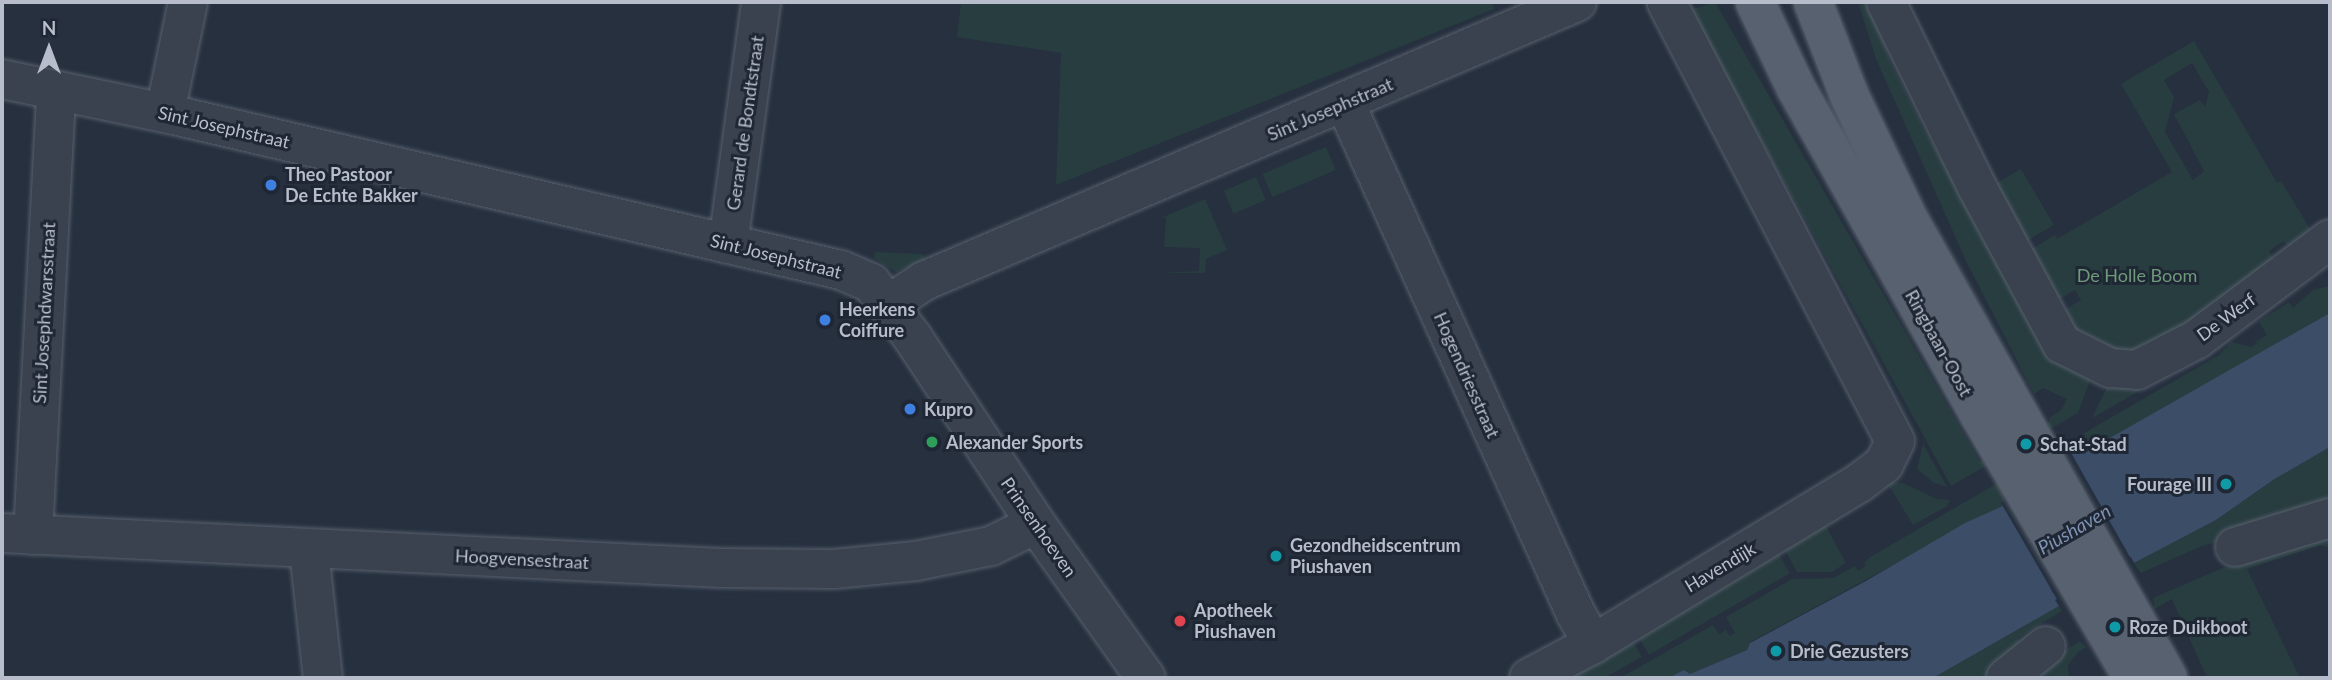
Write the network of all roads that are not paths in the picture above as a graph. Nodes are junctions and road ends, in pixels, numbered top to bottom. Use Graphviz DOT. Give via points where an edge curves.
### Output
graph roads {
  1 [pos="188,2"];
  2 [pos="761,2"];
  3 [pos="1577,2"];
  4 [pos="1666,2"];
  5 [pos="1755,2"];
  6 [pos="1813,2"];
  7 [pos="1886,2"];
  8 [pos="2,79"];
  9 [pos="56,91"];
  10 [pos="1345,103"];
  11 [pos="165,113"];
  12 [pos="2330,239"];
  13 [pos="728,244"];
  14 [pos="889,304"];
  15 [pos="1995,409"];
  16 [pos="2330,518"];
  17 [pos="1036,524"];
  18 [pos="17,534"];
  19 [pos="2235,547"];
  20 [pos="309,550"];
  21 [pos="1593,643"];
  22 [pos="2135,662"];
  23 [pos="323,678"];
  24 [pos="1146,678"];
  25 [pos="1529,678"];
  26 [pos="2168,678"];
  1 -- 11 [label="street"];
  2 -- 13 [label="street, Gerard de Bondtstraat"];
  3 -- 10 [label="street, Sint Josephstraat"];
  4 -- 21 [label="street, Havendijk" via="1895,441 1885,464 1859,484"];
  5 -- 15 [label="main road, Ringbaan-Oost" via="1796,88"];
  6 -- 15 [label="main road, Ringbaan-Oost" via="1849,95"];
  7 -- 12 [label="street, De Werf" via="1977,187 2062,344 2110,368 2137,370 2197,339"];
  8 -- 9 [label="street, Sint Josephstraat"];
  9 -- 11 [label="street, Sint Josephstraat"];
  9 -- 18 [label="street, Sint Josephdwarsstraat"];
  10 -- 14 [label="street, Sint Josephstraat" via="924,281"];
  10 -- 21 [label="street, Hogendriesstraat"];
  11 -- 13 [label="street, Sint Josephstraat"];
  13 -- 14 [label="street, Sint Josephstraat" via="841,270 871,283"];
  14 -- 17 [label="street, Prinsenhoeven"];
  15 -- 22 [label="main road, Ringbaan-Oost"];
  16 -- 19 [label="street"];
  17 -- 20 [label="street, Hoogvensestraat" via="991,546 916,561 834,569"];
  17 -- 24 [label="street, Prinsenhoeven"];
  18 -- 20 [label="street, Hoogvensestraat"];
  20 -- 23 [label="street"];
  21 -- 25 [label="street, Havendijk"];
  22 -- 26 [label="main road, Ringbaan-Oost"];
}
